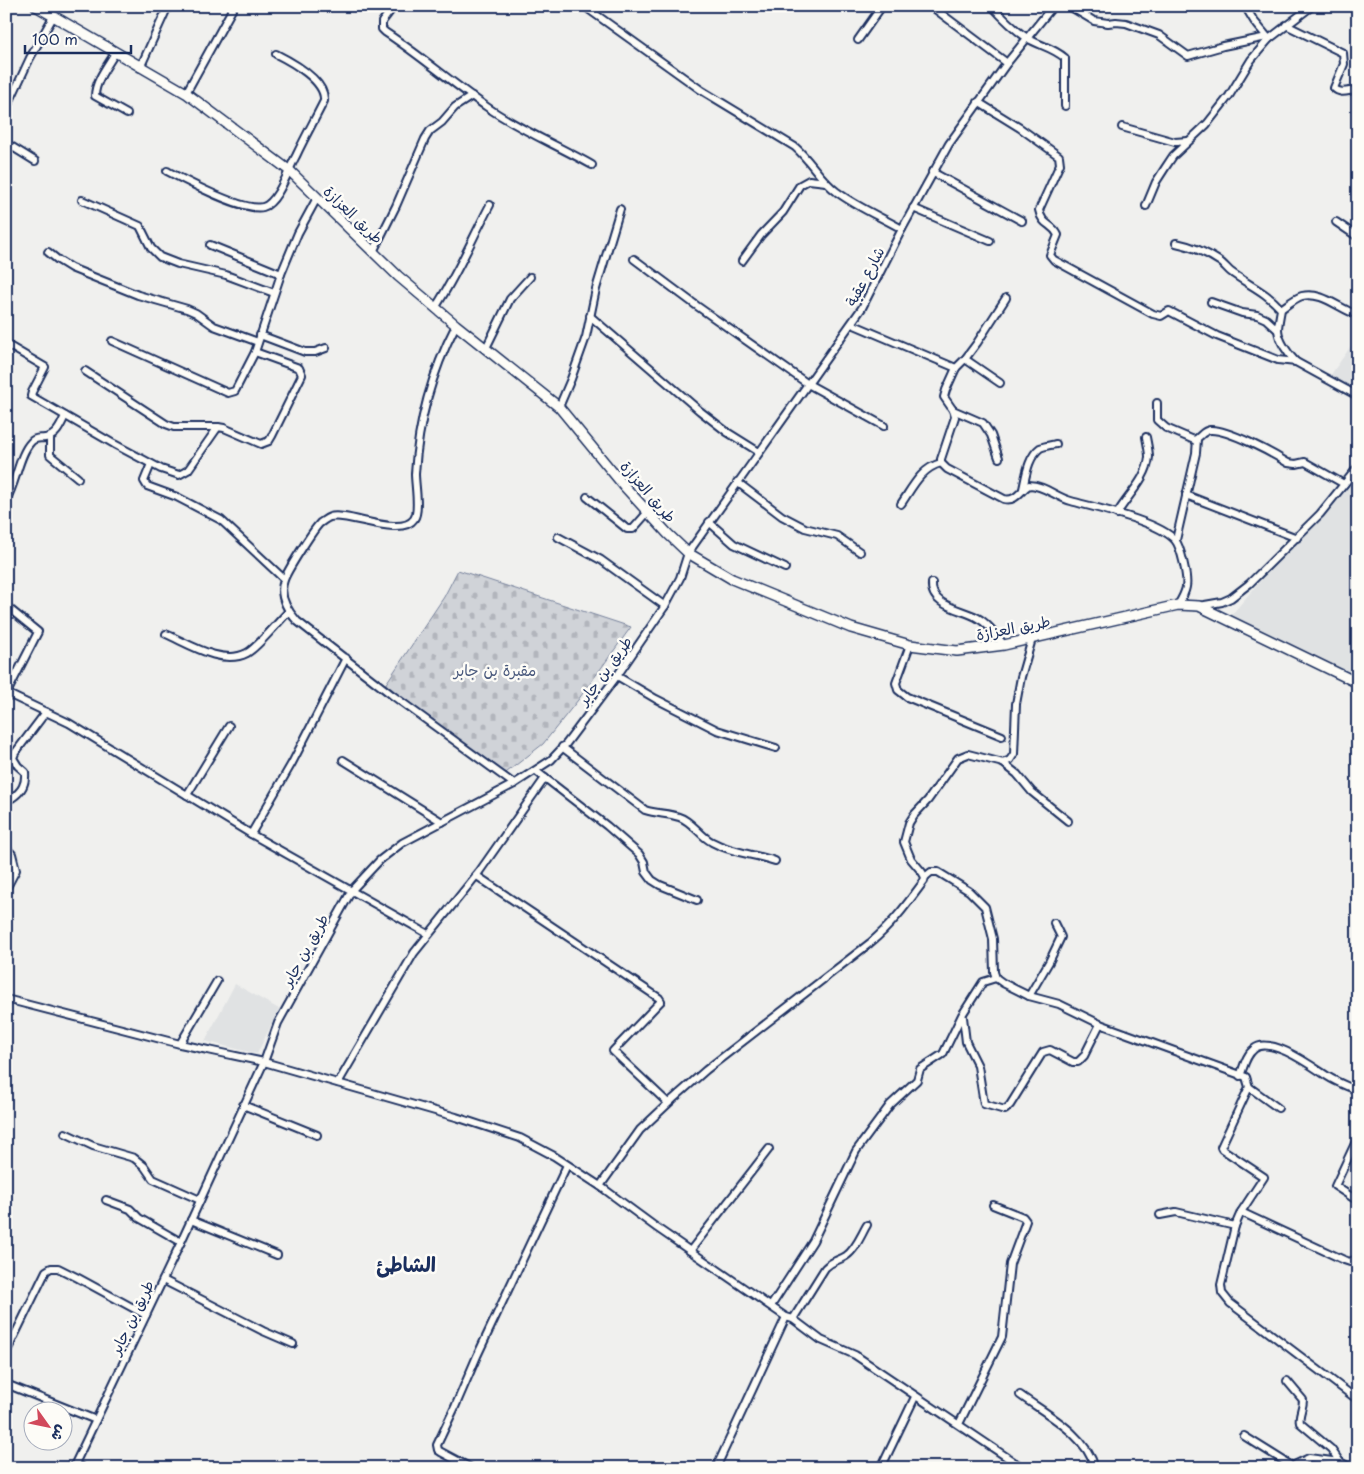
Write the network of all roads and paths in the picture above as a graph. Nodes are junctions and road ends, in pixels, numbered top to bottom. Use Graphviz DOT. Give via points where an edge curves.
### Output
graph roads {
  1 [pos="36,6"];
  2 [pos="168,6"];
  3 [pos="234,6"];
  4 [pos="394,6"];
  5 [pos="584,6"];
  6 [pos="882,6"];
  7 [pos="931,6"];
  8 [pos="992,6"];
  9 [pos="1053,6"];
  10 [pos="1069,6"];
  11 [pos="1245,6"];
  12 [pos="1312,6"];
  13 [pos="53,17"];
  14 [pos="1286,25"];
  15 [pos="1028,38"];
  16 [pos="1268,38"];
  17 [pos="858,40"];
  18 [pos="115,53"];
  19 [pos="276,54"];
  20 [pos="1007,63"];
  21 [pos="140,68"];
  22 [pos="1358,90"];
  23 [pos="186,93"];
  24 [pos="472,96"];
  25 [pos="978,102"];
  26 [pos="9,103"];
  27 [pos="1065,106"];
  28 [pos="127,114"];
  29 [pos="1122,127"];
  30 [pos="1188,141"];
  31 [pos="6,143"];
  32 [pos="35,161"];
  33 [pos="592,165"];
  34 [pos="166,171"];
  35 [pos="290,171"];
  36 [pos="932,172"];
  37 [pos="826,182"];
  38 [pos="317,198"];
  39 [pos="82,200"];
  40 [pos="490,205"];
  41 [pos="1146,206"];
  42 [pos="913,208"];
  43 [pos="620,209"];
  44 [pos="1022,221"];
  45 [pos="1336,222"];
  46 [pos="902,229"];
  47 [pos="1358,237"];
  48 [pos="990,241"];
  49 [pos="1176,243"];
  50 [pos="210,245"];
  51 [pos="48,252"];
  52 [pos="373,252"];
  53 [pos="634,258"];
  54 [pos="742,261"];
  55 [pos="281,274"];
  56 [pos="530,277"];
  57 [pos="274,293"];
  58 [pos="1006,298"];
  59 [pos="1211,302"];
  60 [pos="435,308"];
  61 [pos="1281,309"];
  62 [pos="1358,315"];
  63 [pos="590,316"];
  64 [pos="852,324"];
  65 [pos="456,326"];
  66 [pos="1278,330"];
  67 [pos="260,335"];
  68 [pos="112,341"];
  69 [pos="258,342"];
  70 [pos="11,347"];
  71 [pos="326,348"];
  72 [pos="486,348"];
  73 [pos="255,352"];
  74 [pos="965,359"];
  75 [pos="1296,362"];
  76 [pos="956,368"];
  77 [pos="86,371"];
  78 [pos="1000,383"];
  79 [pos="808,384"];
  80 [pos="1358,396"];
  81 [pos="1157,403"];
  82 [pos="559,407"];
  83 [pos="953,410"];
  84 [pos="65,416"];
  85 [pos="884,426"];
  86 [pos="218,427"];
  87 [pos="50,437"];
  88 [pos="1146,437"];
  89 [pos="1197,439"];
  90 [pos="1056,444"];
  91 [pos="759,452"];
  92 [pos="999,458"];
  93 [pos="941,463"];
  94 [pos="151,464"];
  95 [pos="1358,467"];
  96 [pos="78,478"];
  97 [pos="737,482"];
  98 [pos="1344,484"];
  99 [pos="9,487"];
  100 [pos="1023,489"];
  101 [pos="1186,495"];
  102 [pos="587,498"];
  103 [pos="6,500"];
  104 [pos="901,504"];
  105 [pos="648,512"];
  106 [pos="1118,514"];
  107 [pos="709,522"];
  108 [pos="558,537"];
  109 [pos="1297,538"];
  110 [pos="1176,540"];
  111 [pos="860,552"];
  112 [pos="688,553"];
  113 [pos="785,568"];
  114 [pos="284,579"];
  115 [pos="932,583"];
  116 [pos="1178,605"];
  117 [pos="6,606"];
  118 [pos="665,606"];
  119 [pos="1199,606"];
  120 [pos="288,612"];
  121 [pos="166,634"];
  122 [pos="1032,639"];
  123 [pos="910,645"];
  124 [pos="1004,645"];
  125 [pos="346,658"];
  126 [pos="616,676"];
  127 [pos="1358,683"];
  128 [pos="6,693"];
  129 [pos="46,712"];
  130 [pos="229,726"];
  131 [pos="1002,736"];
  132 [pos="562,747"];
  133 [pos="776,748"];
  134 [pos="343,760"];
  135 [pos="1003,763"];
  136 [pos="536,771"];
  137 [pos="545,778"];
  138 [pos="514,784"];
  139 [pos="187,795"];
  140 [pos="12,798"];
  141 [pos="1068,820"];
  142 [pos="442,822"];
  143 [pos="251,834"];
  144 [pos="6,848"];
  145 [pos="775,861"];
  146 [pos="477,876"];
  147 [pos="925,876"];
  148 [pos="6,889"];
  149 [pos="352,890"];
  150 [pos="697,900"];
  151 [pos="1054,923"];
  152 [pos="428,934"];
  153 [pos="996,978"];
  154 [pos="217,981"];
  155 [pos="1029,996"];
  156 [pos="6,999"];
  157 [pos="962,1015"];
  158 [pos="1100,1024"];
  159 [pos="180,1044"];
  160 [pos="264,1062"];
  161 [pos="1240,1076"];
  162 [pos="338,1083"];
  163 [pos="1249,1087"];
  164 [pos="1358,1091"];
  165 [pos="668,1103"];
  166 [pos="243,1105"];
  167 [pos="1278,1108"];
  168 [pos="65,1133"];
  169 [pos="317,1135"];
  170 [pos="1358,1137"];
  171 [pos="769,1149"];
  172 [pos="567,1165"];
  173 [pos="600,1186"];
  174 [pos="106,1200"];
  175 [pos="200,1200"];
  176 [pos="1358,1201"];
  177 [pos="992,1205"];
  178 [pos="1241,1212"];
  179 [pos="1160,1215"];
  180 [pos="191,1220"];
  181 [pos="867,1225"];
  182 [pos="1235,1226"];
  183 [pos="181,1242"];
  184 [pos="690,1251"];
  185 [pos="277,1255"];
  186 [pos="1358,1258"];
  187 [pos="163,1280"];
  188 [pos="771,1306"];
  189 [pos="146,1315"];
  190 [pos="786,1317"];
  191 [pos="793,1319"];
  192 [pos="293,1344"];
  193 [pos="6,1353"];
  194 [pos="1287,1381"];
  195 [pos="6,1384"];
  196 [pos="1020,1395"];
  197 [pos="915,1397"];
  198 [pos="1358,1400"];
  199 [pos="96,1420"];
  200 [pos="959,1424"];
  201 [pos="1244,1436"];
  202 [pos="1340,1462"];
  203 [pos="74,1466"];
  204 [pos="83,1468"];
  205 [pos="471,1468"];
  206 [pos="716,1468"];
  207 [pos="881,1468"];
  208 [pos="1023,1468"];
  209 [pos="1095,1468"];
  210 [pos="1351,1468"];
  1 -- 13 [label="street, طريق العزازة"];
  2 -- 21 [label="street"];
  3 -- 23 [label="street"];
  4 -- 24 [label="street" via="382,22 382,29"];
  5 -- 37 [label="street" via="701,90 795,147"];
  6 -- 17 [label="street"];
  7 -- 20 [label="street"];
  8 -- 15 [label="street"];
  9 -- 15 [label="street, شارع عقبة"];
  10 -- 16 [label="street" via="1094,20 1126,23 1159,35 1188,56"];
  11 -- 16 [label="street"];
  12 -- 14 [label="street"];
  13 -- 18 [label="street, طريق العزازة"];
  13 -- 26 [label="street"];
  14 -- 16 [label="street"];
  14 -- 22 [label="street" via="1343,54 1344,64 1334,88 1338,92"];
  15 -- 20 [label="street, شارع عقبة"];
  15 -- 27 [label="street" via="1056,50 1065,58"];
  16 -- 30 [label="street" via="1229,96"];
  18 -- 21 [label="street, طريق العزازة"];
  18 -- 28 [label="street" via="94,92 95,96"];
  19 -- 35 [label="street" via="304,71 325,94"];
  20 -- 25 [label="street, شارع عقبة"];
  21 -- 23 [label="street, طريق العزازة"];
  23 -- 35 [label="street, طريق العزازة"];
  24 -- 33 [label="street" via="516,126"];
  24 -- 52 [label="street" via="430,131"];
  25 -- 36 [label="street, شارع عقبة"];
  25 -- 75 [label="street" via="1059,156 1060,164 1039,210 1045,224 1057,231 1050,255 1054,260 1153,314 1160,316 1169,311 1217,336 1278,360"];
  29 -- 30 [label="street" via="1175,142"];
  30 -- 41 [label="street" via="1165,168"];
  31 -- 32 [label="street"];
  34 -- 35 [label="street" via="224,198 261,208 273,200"];
  35 -- 38 [label="street, طريق العزازة"];
  36 -- 42 [label="street, شارع عقبة"];
  36 -- 44 [label="street"];
  37 -- 46 [label="street" via="838,193"];
  37 -- 54 [label="street" via="809,180 800,185"];
  38 -- 52 [label="street, طريق العزازة"];
  38 -- 55 [label="street"];
  39 -- 57 [label="street" via="140,226 151,248 160,256"];
  40 -- 60 [label="street" via="451,284"];
  42 -- 46 [label="street, شارع عقبة"];
  42 -- 48 [label="street"];
  43 -- 63 [label="street"];
  45 -- 47 [label="street"];
  46 -- 64 [label="street, شارع عقبة"];
  49 -- 61 [label="street" via="1221,262 1229,271 1270,296"];
  50 -- 55 [label="street"];
  51 -- 69 [label="street" via="71,268 138,295 187,309 214,326"];
  52 -- 60 [label="street, طريق العزازة"];
  53 -- 79 [label="street"];
  55 -- 57 [label="street"];
  56 -- 72 [label="street" via="510,299"];
  57 -- 67 [label="street"];
  58 -- 74 [label="street"];
  59 -- 66 [label="street" via="1257,315"];
  60 -- 65 [label="street, طريق العزازة"];
  61 -- 62 [label="street" via="1300,296 1315,295"];
  61 -- 66 [label="street"];
  63 -- 82 [label="street" via="586,337"];
  63 -- 91 [label="street" via="726,432"];
  64 -- 76 [label="street"];
  64 -- 79 [label="street, شارع عقبة"];
  65 -- 72 [label="street, طريق العزازة"];
  65 -- 114 [label="street" via="435,372 426,402 417,444 414,519 400,526 328,517 320,523"];
  66 -- 75 [label="street" via="1282,343"];
  67 -- 69 [label="street"];
  67 -- 71 [label="street" via="305,352"];
  68 -- 73 [label="street" via="228,393 238,388"];
  69 -- 73 [label="street"];
  70 -- 84 [label="street" via="44,365 31,396"];
  72 -- 82 [label="street, طريق العزازة"];
  73 -- 86 [label="street" via="299,368 301,379 266,443 261,444"];
  74 -- 76 [label="street"];
  74 -- 78 [label="street"];
  75 -- 80 [label="street"];
  76 -- 83 [label="street" via="944,397"];
  77 -- 86 [label="street" via="166,424 174,427"];
  79 -- 85 [label="street"];
  79 -- 91 [label="street, شارع عقبة"];
  81 -- 89 [label="street" via="1157,420 1166,428"];
  82 -- 105 [label="street, طريق العزازة"];
  83 -- 92 [label="street" via="983,423"];
  83 -- 93 [label="street" via="954,422"];
  84 -- 87 [label="street" via="60,429"];
  84 -- 94 [label="street"];
  86 -- 94 [label="street" via="182,474"];
  87 -- 96 [label="street" via="50,455"];
  87 -- 99 [label="street" via="37,438 28,446"];
  88 -- 106 [label="street" via="1149,457 1144,472"];
  89 -- 98 [label="street" via="1211,430 1234,436 1288,463 1304,462"];
  89 -- 101 [label="street"];
  90 -- 100 [label="street" via="1041,448 1034,455"];
  91 -- 97 [label="street, شارع عقبة"];
  93 -- 100 [label="street" via="947,470 1004,499 1016,497"];
  93 -- 104 [label="street" via="931,466 921,475"];
  94 -- 114 [label="street" via="144,481 147,486 177,497 221,520"];
  95 -- 98 [label="street"];
  97 -- 107 [label="street, شارع عقبة"];
  97 -- 111 [label="street" via="782,516 805,528 837,536"];
  98 -- 109 [label="street"];
  99 -- 103 [label="street"];
  100 -- 106 [label="street" via="1036,485 1059,498"];
  101 -- 109 [label="street"];
  101 -- 110 [label="street"];
  102 -- 105 [label="street" via="627,529 633,529"];
  105 -- 112 [label="street, طريق العزازة"];
  106 -- 110 [label="street" via="1155,527"];
  107 -- 112 [label="street, شارع عقبة"];
  107 -- 113 [label="street" via="734,544"];
  108 -- 118 [label="street" via="601,560"];
  109 -- 119 [label="street" via="1231,598"];
  110 -- 116 [label="street" via="1184,565 1186,587"];
  112 -- 118 [label="street, طريق بن جابر" via="680,578"];
  112 -- 123 [label="street, طريق العزازة" via="732,579 851,628"];
  114 -- 120 [label="street" via="281,588"];
  115 -- 124 [label="street" via="936,598 976,617 989,626"];
  116 -- 119 [label="street, طريق العزازة"];
  116 -- 122 [label="street, طريق العزازة"];
  117 -- 128 [label="street" via="38,632"];
  118 -- 126 [label="street, طريق بن جابر"];
  119 -- 127 [label="street, طريق العزازة"];
  120 -- 121 [label="street" via="249,652 232,657 207,652"];
  120 -- 125 [label="street"];
  122 -- 124 [label="street, طريق العزازة"];
  122 -- 135 [label="street" via="1016,704 1015,748 1010,760"];
  123 -- 124 [label="street, طريق العزازة" via="957,651"];
  123 -- 131 [label="street" via="896,683 898,690 907,697"];
  125 -- 138 [label="street"];
  125 -- 143 [label="street"];
  126 -- 132 [label="street, طريق بن جابر"];
  126 -- 133 [label="street" via="717,730"];
  128 -- 129 [label="street"];
  129 -- 139 [label="street"];
  129 -- 140 [label="street" via="13,758 26,772 26,780"];
  130 -- 139 [label="street"];
  132 -- 136 [label="street, طريق بن جابر"];
  132 -- 145 [label="street" via="645,810 682,818 711,842 734,852"];
  134 -- 142 [label="street"];
  135 -- 141 [label="street" via="1032,792"];
  135 -- 147 [label="street" via="968,754 958,758 914,815 904,842"];
  136 -- 137 [label="street"];
  136 -- 138 [label="street, طريق بن جابر"];
  137 -- 146 [label="street"];
  137 -- 150 [label="street" via="639,854 652,880"];
  138 -- 142 [label="street, طريق بن جابر"];
  139 -- 143 [label="street"];
  142 -- 149 [label="street, طريق بن جابر" via="391,851"];
  143 -- 149 [label="street"];
  144 -- 148 [label="street" via="12,854 16,870"];
  146 -- 152 [label="street"];
  146 -- 165 [label="street" via="658,996 659,1003 613,1051"];
  147 -- 153 [label="street" via="938,872 968,891 985,907 993,939"];
  147 -- 165 [label="street" via="886,930"];
  149 -- 152 [label="street"];
  149 -- 160 [label="street, طريق بن جابر" via="278,1023"];
  151 -- 155 [label="street" via="1061,937"];
  152 -- 162 [label="street"];
  153 -- 155 [label="street"];
  153 -- 157 [label="street" via="983,982"];
  154 -- 159 [label="street"];
  155 -- 158 [label="street" via="1059,1004"];
  156 -- 159 [label="street"];
  157 -- 158 [label="street" via="966,1042 978,1066 984,1104 1006,1110 1043,1052 1050,1050 1078,1062"];
  157 -- 188 [label="street" via="943,1054 920,1069 917,1080 890,1105 856,1151 813,1241"];
  158 -- 161 [label="street"];
  159 -- 160 [label="street"];
  160 -- 162 [label="street"];
  160 -- 166 [label="street, طريق بن جابر"];
  161 -- 163 [label="street" via="1246,1077"];
  161 -- 164 [label="street" via="1247,1057 1263,1045 1312,1064"];
  162 -- 172 [label="street" via="520,1138"];
  163 -- 167 [label="street"];
  163 -- 178 [label="street" via="1221,1147 1264,1177"];
  165 -- 173 [label="street" via="640,1130"];
  166 -- 169 [label="street"];
  166 -- 175 [label="street, طريق بن جابر"];
  168 -- 175 [label="street" via="93,1146 134,1158 154,1179"];
  170 -- 176 [label="street" via="1334,1186"];
  171 -- 184 [label="street"];
  172 -- 173 [label="street"];
  172 -- 205 [label="street" via="437,1445 441,1452"];
  173 -- 184 [label="street"];
  174 -- 183 [label="street" via="130,1209 138,1218"];
  175 -- 180 [label="street, طريق بن جابر"];
  177 -- 200 [label="street" via="1026,1221 1010,1264 1002,1337"];
  178 -- 182 [label="street"];
  178 -- 186 [label="street" via="1344,1260 1350,1262"];
  179 -- 182 [label="street" via="1176,1212"];
  180 -- 183 [label="street, طريق بن جابر"];
  180 -- 185 [label="street"];
  181 -- 191 [label="street" via="852,1250 825,1268"];
  182 -- 198 [label="street" via="1221,1285 1222,1293"];
  183 -- 187 [label="street, طريق بن جابر"];
  184 -- 188 [label="street"];
  187 -- 189 [label="street, طريق بن جابر"];
  187 -- 192 [label="street"];
  188 -- 190 [label="street"];
  189 -- 193 [label="street" via="58,1268 51,1268 46,1271"];
  189 -- 199 [label="street, طريق بن جابر"];
  190 -- 191 [label="street"];
  190 -- 206 [label="street"];
  191 -- 197 [label="street" via="822,1340 855,1355"];
  194 -- 202 [label="street" via="1303,1400 1300,1424 1331,1449"];
  195 -- 199 [label="street"];
  196 -- 209 [label="street" via="1075,1435"];
  197 -- 200 [label="street"];
  197 -- 207 [label="street"];
  199 -- 203 [label="street, طريق بن جابر"];
  200 -- 208 [label="street"];
  201 -- 202 [label="street" via="1292,1466 1309,1458"];
  202 -- 210 [label="street"];
  203 -- 204 [label="street"];
}
